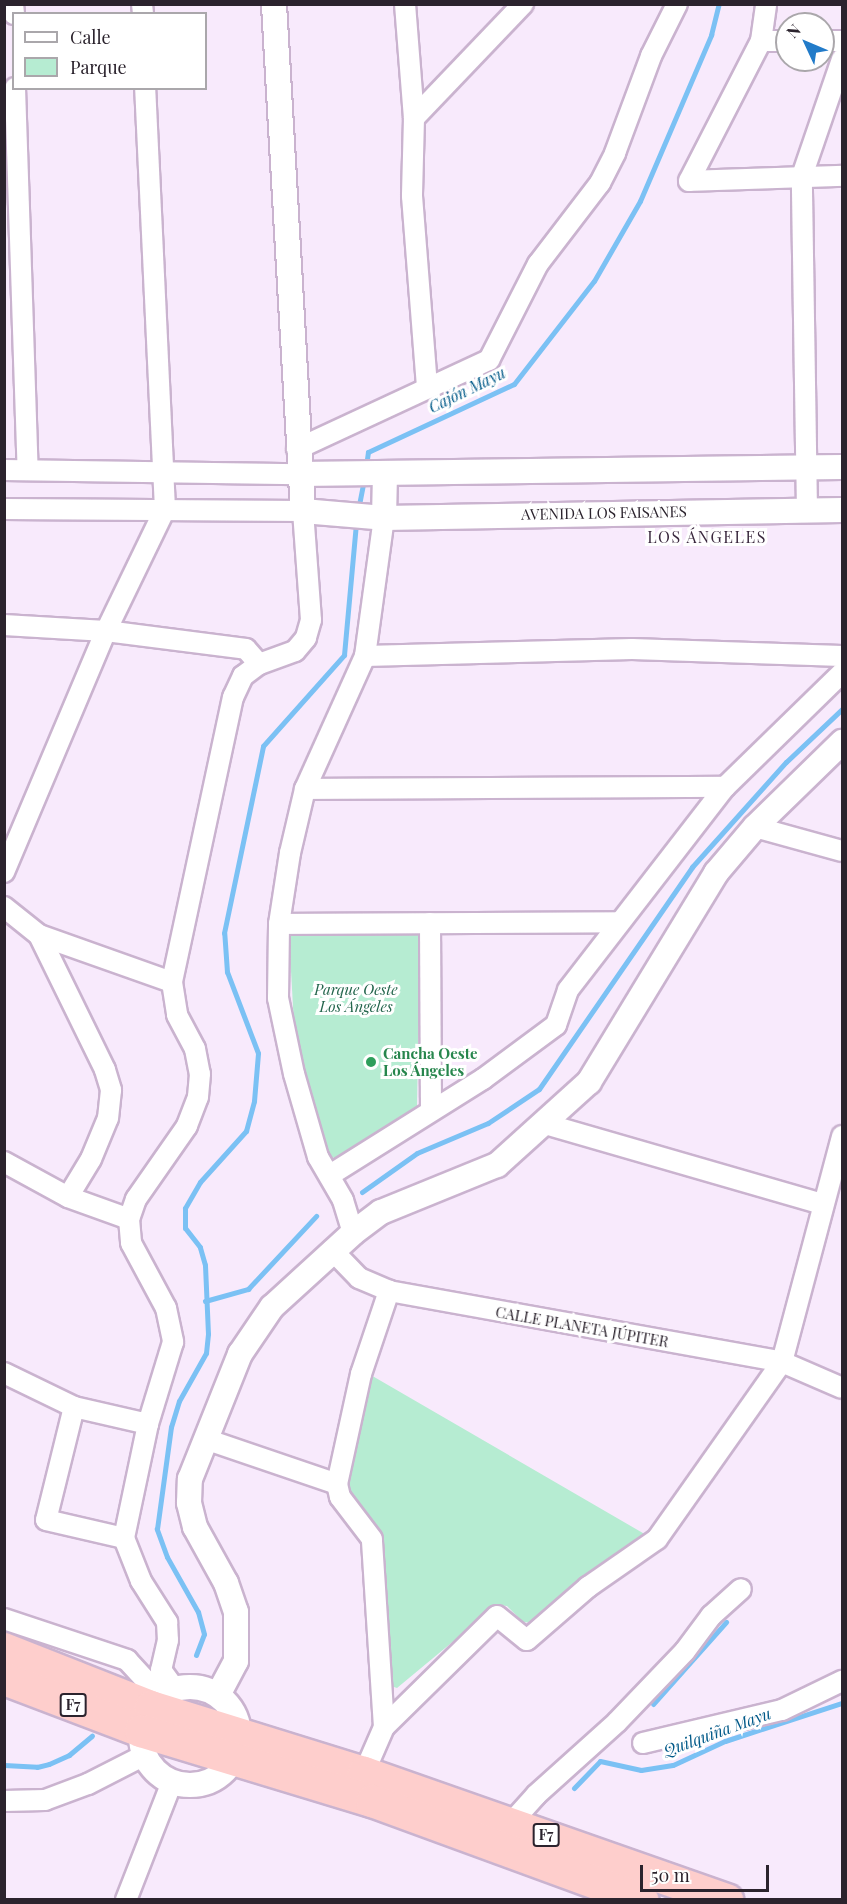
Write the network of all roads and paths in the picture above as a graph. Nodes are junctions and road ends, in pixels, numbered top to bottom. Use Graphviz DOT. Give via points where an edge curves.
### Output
graph roads {
  1 [pos="274,4"];
  2 [pos="405,4"];
  3 [pos="523,4"];
  4 [pos="677,4"];
  5 [pos="766,4"];
  6 [pos="762,41"];
  7 [pos="775,41"];
  8 [pos="843,59"];
  9 [pos="15,90"];
  10 [pos="145,90"];
  11 [pos="414,118"];
  12 [pos="802,176"];
  13 [pos="843,176"];
  14 [pos="427,387"];
  15 [pos="297,449"];
  16 [pos="806,467"];
  17 [pos="843,467"];
  18 [pos="4,470"];
  19 [pos="28,470"];
  20 [pos="163,472"];
  21 [pos="300,474"];
  22 [pos="370,474"];
  23 [pos="4,509"];
  24 [pos="165,509"];
  25 [pos="807,510"];
  26 [pos="843,510"];
  27 [pos="303,511"];
  28 [pos="366,516"];
  29 [pos="4,625"];
  30 [pos="106,631"];
  31 [pos="365,656"];
  32 [pos="843,656"];
  33 [pos="259,664"];
  34 [pos="843,673"];
  35 [pos="843,742"];
  36 [pos="725,787"];
  37 [pos="305,789"];
  38 [pos="755,827"];
  39 [pos="843,851"];
  40 [pos="4,872"];
  41 [pos="4,907"];
  42 [pos="618,922"];
  43 [pos="430,923"];
  44 [pos="279,924"];
  45 [pos="39,935"];
  46 [pos="172,982"];
  47 [pos="431,1110"];
  48 [pos="544,1124"];
  49 [pos="843,1136"];
  50 [pos="4,1162"];
  51 [pos="330,1175"];
  52 [pos="68,1197"];
  53 [pos="823,1204"];
  54 [pos="129,1219"];
  55 [pos="352,1233"];
  56 [pos="332,1250"];
  57 [pos="389,1291"];
  58 [pos="782,1362"];
  59 [pos="4,1373"];
  60 [pos="843,1388"];
  61 [pos="74,1407"];
  62 [pos="148,1424"];
  63 [pos="205,1439"];
  64 [pos="337,1484"];
  65 [pos="124,1538"];
  66 [pos="741,1589"];
  67 [pos="4,1619"];
  68 [pos="4,1649"];
  69 [pos="4,1679"];
  70 [pos="843,1681"];
  71 [pos="218,1695"];
  72 [pos="155,1716"];
  73 [pos="384,1727"];
  74 [pos="643,1743"];
  75 [pos="236,1747"];
  76 [pos="364,1773"];
  77 [pos="172,1782"];
  78 [pos="4,1801"];
  79 [pos="511,1823"];
  80 [pos="624,1896"];
  81 [pos="126,1899"];
  82 [pos="727,1899"];
  1 -- 15 [label="street"];
  2 -- 11 [label="street"];
  3 -- 11 [label="street"];
  4 -- 14 [label="street" via="651,56 600,183 538,264 489,360"];
  5 -- 6 [label="street"];
  6 -- 7 [label="street"];
  6 -- 12 [label="street" via="689,181"];
  8 -- 12 [label="street"];
  9 -- 19 [label="street"];
  10 -- 20 [label="street"];
  11 -- 14 [label="street" via="412,196"];
  12 -- 13 [label="street"];
  12 -- 16 [label="street"];
  14 -- 15 [label="street"];
  15 -- 21 [label="street"];
  16 -- 17 [label="street"];
  16 -- 22 [label="street"];
  16 -- 25 [label="street"];
  18 -- 19 [label="street"];
  19 -- 20 [label="street"];
  20 -- 21 [label="street"];
  20 -- 24 [label="street"];
  21 -- 22 [label="street"];
  21 -- 27 [label="street"];
  22 -- 28 [label="street"];
  23 -- 24 [label="street"];
  24 -- 27 [label="street"];
  24 -- 30 [label="street"];
  25 -- 26 [label="street, AVENIDA LOS FAISANES"];
  25 -- 28 [label="street, AVENIDA LOS FAISANES"];
  27 -- 28 [label="street, AVENIDA LOS FAISANES"];
  27 -- 33 [label="street" via="311,620 306,638 295,651"];
  28 -- 31 [label="street"];
  29 -- 30 [label="street"];
  30 -- 33 [label="street" via="246,649"];
  30 -- 40 [label="street"];
  31 -- 32 [label="street" via="632,649"];
  31 -- 37 [label="street"];
  33 -- 46 [label="street" via="243,676 233,697"];
  34 -- 36 [label="street"];
  35 -- 38 [label="street"];
  36 -- 37 [label="street"];
  36 -- 42 [label="street"];
  37 -- 44 [label="street"];
  38 -- 39 [label="street"];
  38 -- 48 [label="street" via="716,873 589,1082"];
  41 -- 45 [label="street"];
  42 -- 43 [label="street"];
  42 -- 47 [label="street" via="568,990 556,1025 483,1080"];
  43 -- 44 [label="street"];
  43 -- 47 [label="street"];
  44 -- 51 [label="street" via="278,998 318,1157"];
  45 -- 46 [label="street"];
  45 -- 52 [label="street" via="111,1090 108,1118 91,1159"];
  46 -- 54 [label="street" via="177,1015 195,1049 200,1074 198,1097 187,1126 136,1199"];
  47 -- 51 [label="street"];
  48 -- 53 [label="street"];
  48 -- 55 [label="street" via="497,1165 381,1212"];
  49 -- 53 [label="street"];
  50 -- 52 [label="street"];
  51 -- 55 [label="street" via="343,1200"];
  52 -- 54 [label="street"];
  53 -- 58 [label="street"];
  54 -- 62 [label="street" via="131,1244 172,1323 173,1342"];
  55 -- 56 [label="street"];
  56 -- 57 [label="street, CALLE PLANETA JÚPITER" via="359,1278"];
  56 -- 63 [label="street" via="272,1307 240,1354"];
  57 -- 58 [label="street, CALLE PLANETA JÚPITER"];
  57 -- 64 [label="street" via="361,1374"];
  58 -- 60 [label="street, CALLE PLANETA JÚPITER"];
  58 -- 73 [label="street" via="657,1539 588,1587 528,1640 496,1616"];
  59 -- 61 [label="street"];
  61 -- 62 [label="street"];
  61 -- 65 [label="street" via="46,1520"];
  62 -- 65 [label="street"];
  63 -- 64 [label="street"];
  63 -- 71 [label="street" via="190,1479 189,1503 195,1527 226,1583 236,1612 239,1640 236,1661"];
  64 -- 73 [label="street" via="340,1497 372,1539"];
  65 -- 72 [label="street" via="141,1581 167,1622 168,1640"];
  66 -- 79 [label="street" via="711,1616 685,1651 617,1722 536,1795"];
  67 -- 72 [label="street" via="127,1660"];
  68 -- 72 [label="highway, F7"];
  69 -- 72 [label="highway, F7"];
  70 -- 74 [label="street" via="782,1710"];
  71 -- 72 [label="street" via="199,1688"];
  71 -- 75 [label="street" via="235,1716"];
  72 -- 75 [label="highway, F7"];
  72 -- 77 [label="street" via="153,1768"];
  72 -- 78 [label="street" via="88,1784 45,1800"];
  73 -- 76 [label="street"];
  75 -- 76 [label="highway, F7"];
  75 -- 77 [label="street" via="220,1775 205,1783"];
  75 -- 80 [label="highway, F7"];
  76 -- 79 [label="highway, F7"];
  77 -- 81 [label="street"];
  79 -- 82 [label="highway, F7"];
}
